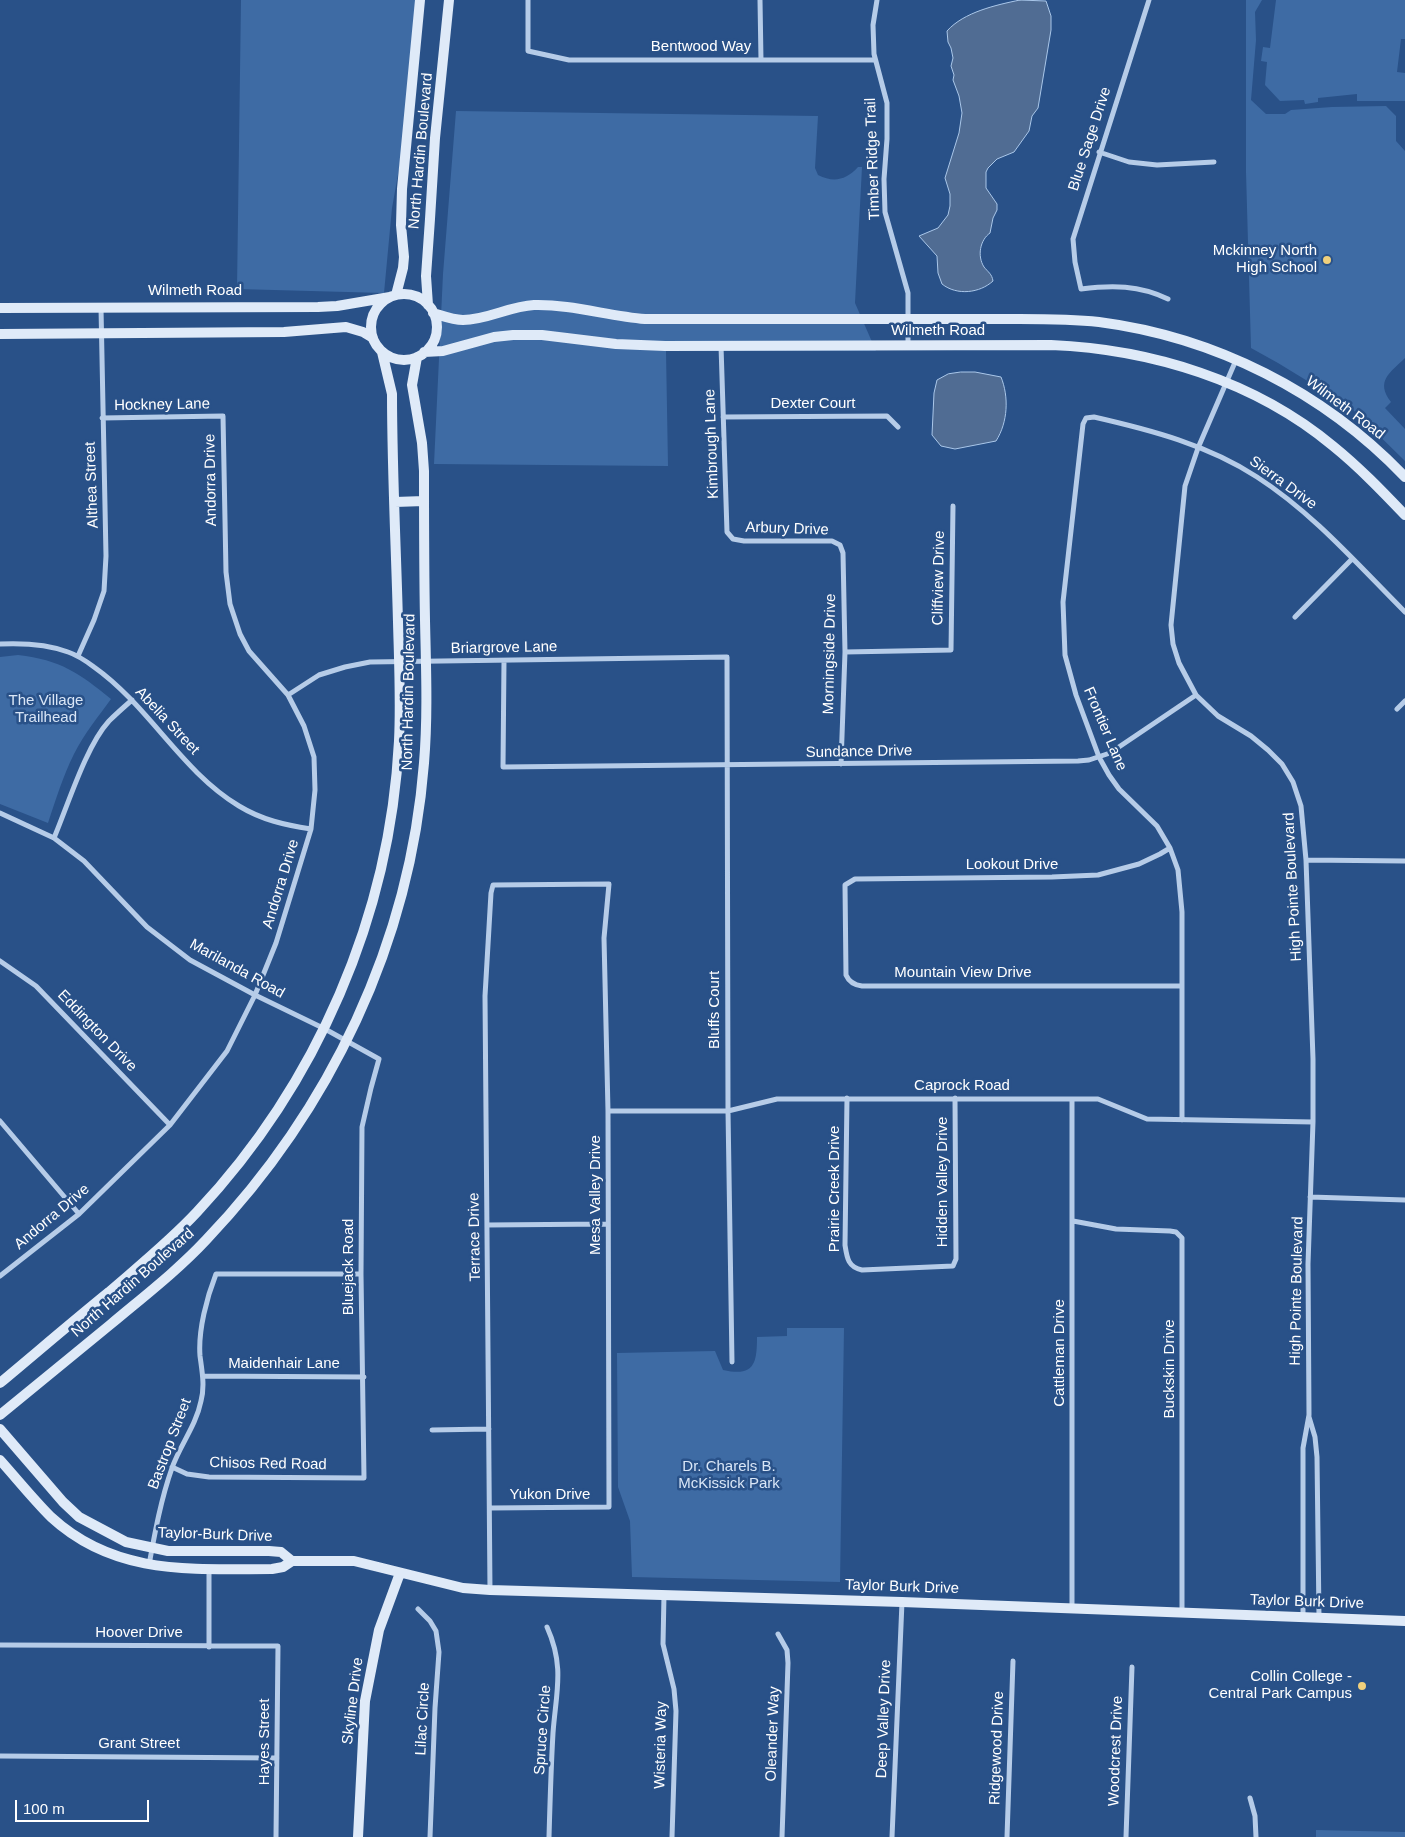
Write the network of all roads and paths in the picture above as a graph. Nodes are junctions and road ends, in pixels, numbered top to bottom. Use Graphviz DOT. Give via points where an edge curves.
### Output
graph roads {
  1 [pos="420,0"];
  2 [pos="449,0"];
  3 [pos="528,0"];
  4 [pos="760,0"];
  5 [pos="877,0"];
  6 [pos="1150,0"];
  7 [pos="762,60"];
  8 [pos="875,60"];
  9 [pos="1099,152"];
  10 [pos="1214,162"];
  11 [pos="393,296"];
  12 [pos="1168,299"];
  13 [pos="101,307"];
  14 [pos="0,308"];
  15 [pos="431,309"];
  16 [pos="908,319"];
  17 [pos="101,333"];
  18 [pos="0,334"];
  19 [pos="373,338"];
  20 [pos="721,346"];
  21 [pos="908,346"];
  22 [pos="382,352"];
  23 [pos="421,354"];
  24 [pos="1236,360"];
  25 [pos="1226,383"];
  26 [pos="223,416"];
  27 [pos="723,417"];
  28 [pos="102,418"];
  29 [pos="1086,418"];
  30 [pos="898,427"];
  31 [pos="1198,448"];
  32 [pos="1405,477"];
  33 [pos="395,502"];
  34 [pos="424,502"];
  35 [pos="953,506"];
  36 [pos="1405,515"];
  37 [pos="733,539"];
  38 [pos="840,545"];
  39 [pos="1352,558"];
  40 [pos="1405,612"];
  41 [pos="1295,617"];
  42 [pos="0,644"];
  43 [pos="844,652"];
  44 [pos="78,656"];
  45 [pos="727,657"];
  46 [pos="504,661"];
  47 [pos="399,662"];
  48 [pos="426,662"];
  49 [pos="288,695"];
  50 [pos="1196,695"];
  51 [pos="132,700"];
  52 [pos="1405,701"];
  53 [pos="1397,709"];
  54 [pos="1099,757"];
  55 [pos="841,764"];
  56 [pos="727,766"];
  57 [pos="1,815"];
  58 [pos="311,829"];
  59 [pos="54,838"];
  60 [pos="1170,848"];
  61 [pos="1306,860"];
  62 [pos="1405,861"];
  63 [pos="850,881"];
  64 [pos="493,885"];
  65 [pos="0,961"];
  66 [pos="1181,986"];
  67 [pos="255,995"];
  68 [pos="325,1029"];
  69 [pos="347,1041"];
  70 [pos="379,1059"];
  71 [pos="847,1098"];
  72 [pos="955,1098"];
  73 [pos="1072,1098"];
  74 [pos="608,1111"];
  75 [pos="728,1111"];
  76 [pos="1182,1120"];
  77 [pos="0,1121"];
  78 [pos="1313,1122"];
  79 [pos="170,1125"];
  80 [pos="1310,1197"];
  81 [pos="1405,1200"];
  82 [pos="79,1214"];
  83 [pos="1073,1221"];
  84 [pos="608,1224"];
  85 [pos="488,1225"];
  86 [pos="953,1266"];
  87 [pos="361,1274"];
  88 [pos="0,1276"];
  89 [pos="732,1362"];
  90 [pos="204,1376"];
  91 [pos="364,1377"];
  92 [pos="0,1383"];
  93 [pos="0,1415"];
  94 [pos="1308,1415"];
  95 [pos="0,1429"];
  96 [pos="432,1430"];
  97 [pos="489,1430"];
  98 [pos="0,1460"];
  99 [pos="172,1467"];
  100 [pos="364,1478"];
  101 [pos="490,1508"];
  102 [pos="609,1508"];
  103 [pos="152,1548"];
  104 [pos="292,1561"];
  105 [pos="149,1565"];
  106 [pos="209,1569"];
  107 [pos="400,1573"];
  108 [pos="490,1590"];
  109 [pos="664,1595"];
  110 [pos="902,1602"];
  111 [pos="1072,1608"];
  112 [pos="418,1609"];
  113 [pos="1182,1612"];
  114 [pos="1303,1617"];
  115 [pos="1319,1617"];
  116 [pos="1405,1621"];
  117 [pos="547,1627"];
  118 [pos="778,1634"];
  119 [pos="0,1645"];
  120 [pos="278,1646"];
  121 [pos="209,1647"];
  122 [pos="1013,1661"];
  123 [pos="1132,1667"];
  124 [pos="0,1756"];
  125 [pos="277,1758"];
  126 [pos="1250,1798"];
  127 [pos="276,1837"];
  128 [pos="358,1837"];
  129 [pos="430,1837"];
  130 [pos="549,1837"];
  131 [pos="672,1837"];
  132 [pos="782,1837"];
  133 [pos="892,1837"];
  134 [pos="1007,1837"];
  135 [pos="1126,1837"];
  136 [pos="1256,1837"];
  1 -- 11 [label="main road, North Hardin Boulevard" via="402,189 404,262"];
  2 -- 15 [label="main road, North Hardin Boulevard" via="426,276"];
  3 -- 7 [label="street, Bentwood Way" via="528,51 569,60"];
  4 -- 7 [label="street"];
  5 -- 8 [label="street, Timber Ridge Trail" via="873,25"];
  6 -- 9 [label="street, Blue Sage Drive"];
  7 -- 8 [label="street, Bentwood Way"];
  8 -- 16 [label="street, Timber Ridge Trail" via="887,103 885,212 906,285"];
  9 -- 10 [label="street" via="1129,162 1157,165"];
  9 -- 12 [label="street, Blue Sage Drive" via="1072,238 1081,289 1127,286"];
  11 -- 13 [label="main road, Wilmeth Road" via="318,307"];
  11 -- 15 [label="main road" via="419,298"];
  11 -- 19 [label="main road" via="381,303 373,315"];
  13 -- 14 [label="main road, Wilmeth Road"];
  13 -- 17 [label="street, Althea Street"];
  15 -- 16 [label="main road, Wilmeth Road" via="451,319 462,320 534,305 645,319"];
  15 -- 23 [label="main road" via="436,333 431,345"];
  16 -- 21 [label="street, Timber Ridge Trail"];
  16 -- 24 [label="main road, Wilmeth Road" via="1096,322 1159,333"];
  17 -- 18 [label="main road"];
  17 -- 19 [label="main road" via="284,332 346,327"];
  17 -- 28 [label="street, Althea Street"];
  19 -- 22 [label="main road"];
  20 -- 21 [label="main road, Wilmeth Road"];
  20 -- 23 [label="main road, Wilmeth Road" via="632,345 514,335"];
  20 -- 27 [label="street, Kimbrough Lane"];
  21 -- 25 [label="main road, Wilmeth Road" via="1051,345 1095,348 1162,361"];
  22 -- 23 [label="main road" via="401,360"];
  22 -- 33 [label="main road, North Hardin Boulevard" via="392,394"];
  23 -- 34 [label="main road, North Hardin Boulevard" via="412,385 422,443"];
  24 -- 25 [label="street, High Pointe Boulevard"];
  24 -- 32 [label="main road, Wilmeth Road" via="1295,389 1330,412"];
  25 -- 31 [label="street, High Pointe Boulevard"];
  25 -- 36 [label="main road, Wilmeth Road" via="1281,410 1321,437 1358,467"];
  26 -- 28 [label="street, Hockney Lane"];
  26 -- 49 [label="street, Andorra Drive" via="226,572 230,604 249,651"];
  27 -- 30 [label="street, Dexter Court" via="887,416"];
  27 -- 37 [label="street, Kimbrough Lane" via="727,532"];
  28 -- 44 [label="street, Althea Street" via="104,591"];
  29 -- 31 [label="street, Sierra Drive" via="1162,434"];
  29 -- 54 [label="street, Frontier Lane" via="1064,602 1065,655"];
  31 -- 39 [label="street, Sierra Drive" via="1243,468 1273,488"];
  31 -- 50 [label="street, High Pointe Boulevard" via="1183,496 1171,625 1179,663"];
  33 -- 34 [label="main road"];
  33 -- 47 [label="main road, North Hardin Boulevard"];
  34 -- 48 [label="main road, North Hardin Boulevard"];
  35 -- 43 [label="street, Cliffview Drive" via="951,650"];
  37 -- 38 [label="street, Arbury Drive" via="832,541"];
  38 -- 43 [label="street, Morningside Drive" via="843,553"];
  39 -- 40 [label="street, Sierra Drive"];
  39 -- 41 [label="street"];
  42 -- 44 [label="street, Abelia Street" via="37,645"];
  43 -- 55 [label="street, Morningside Drive"];
  44 -- 51 [label="street, Abelia Street" via="112,680"];
  45 -- 46 [label="street, Briargrove Lane"];
  45 -- 56 [label="street, Bluffs Court"];
  46 -- 48 [label="street, Briargrove Lane"];
  46 -- 56 [label="street, Sundance Drive" via="503,767"];
  47 -- 48 [label="street, Briargrove Lane"];
  47 -- 49 [label="street, Briargrove Lane" via="370,662 318,675"];
  47 -- 68 [label="main road, North Hardin Boulevard" via="398,756 383,860 360,942"];
  48 -- 69 [label="main road, North Hardin Boulevard" via="424,766 410,861 386,947"];
  49 -- 58 [label="street, Andorra Drive" via="304,726 314,757"];
  50 -- 54 [label="street, Sundance Drive" via="1121,746"];
  50 -- 61 [label="street, High Pointe Boulevard" via="1218,716 1268,750 1287,772 1301,806"];
  51 -- 58 [label="street, Abelia Street" via="206,782 238,806 262,818"];
  51 -- 59 [label="street" via="108,721 98,736"];
  52 -- 53 [label="street"];
  54 -- 55 [label="street, Sundance Drive" via="1064,762"];
  54 -- 60 [label="street, Frontier Lane" via="1114,783 1157,826"];
  55 -- 56 [label="street, Sundance Drive"];
  56 -- 75 [label="street, Bluffs Court"];
  57 -- 59 [label="street, Marilanda Road"];
  58 -- 67 [label="street, Andorra Drive" via="276,943"];
  59 -- 67 [label="street, Marilanda Road" via="84,861 147,927 190,960"];
  60 -- 63 [label="street, Lookout Drive" via="1139,864 1098,875 862,877"];
  60 -- 66 [label="street, Frontier Lane" via="1178,870 1180,889"];
  61 -- 62 [label="street"];
  61 -- 78 [label="street, High Pointe Boulevard"];
  63 -- 66 [label="street, Mountain View Drive" via="846,885 846,975 854,985"];
  64 -- 74 [label="street, Mesa Valley Drive" via="609,884 604,938"];
  64 -- 85 [label="street, Terrace Drive" via="486,996"];
  65 -- 79 [label="street, Eddington Drive" via="36,986"];
  66 -- 76 [label="street, Frontier Lane"];
  67 -- 68 [label="street, Marilanda Road"];
  67 -- 79 [label="street, Andorra Drive" via="227,1051"];
  68 -- 69 [label="street, Marilanda Road"];
  68 -- 92 [label="main road, North Hardin Boulevard" via="269,1123 196,1213 149,1258"];
  69 -- 70 [label="street, Marilanda Road"];
  69 -- 93 [label="main road, North Hardin Boulevard" via="283,1149 205,1241 167,1277"];
  70 -- 87 [label="street, Bluejack Road" via="362,1128"];
  71 -- 72 [label="street, Caprock Road"];
  71 -- 75 [label="street, Caprock Road" via="777,1099"];
  71 -- 86 [label="street, Prairie Creek Drive" via="845,1245 848,1262 862,1270"];
  72 -- 73 [label="street, Caprock Road"];
  72 -- 86 [label="street, Hidden Valley Drive" via="956,1259"];
  73 -- 76 [label="street, Caprock Road" via="1098,1099 1147,1119"];
  73 -- 83 [label="street, Cattleman Drive"];
  74 -- 75 [label="street, Caprock Road"];
  74 -- 84 [label="street, Mesa Valley Drive"];
  75 -- 89 [label="street, Bluffs Court"];
  76 -- 78 [label="street, Caprock Road"];
  77 -- 82 [label="street"];
  78 -- 80 [label="street, High Pointe Boulevard"];
  79 -- 82 [label="street, Andorra Drive"];
  80 -- 81 [label="street"];
  80 -- 94 [label="street, High Pointe Boulevard"];
  82 -- 88 [label="street, Andorra Drive"];
  83 -- 111 [label="street, Cattleman Drive"];
  83 -- 113 [label="street, Buckskin Drive" via="1116,1229 1170,1231 1182,1238"];
  84 -- 85 [label="street"];
  84 -- 102 [label="street, Mesa Valley Drive"];
  85 -- 97 [label="street, Terrace Drive"];
  87 -- 90 [label="street, Bastrop Street" via="216,1274 207,1296 203,1323 200,1354"];
  87 -- 91 [label="street, Bluejack Road"];
  90 -- 91 [label="street, Maidenhair Lane"];
  90 -- 99 [label="street, Bastrop Street" via="202,1401"];
  91 -- 100 [label="street, Bluejack Road"];
  94 -- 114 [label="street, High Pointe Boulevard" via="1303,1448"];
  94 -- 115 [label="street, High Pointe Boulevard" via="1318,1457"];
  95 -- 103 [label="main road, Taylor-Burk Drive" via="79,1517 126,1542"];
  96 -- 97 [label="street"];
  97 -- 101 [label="street, Terrace Drive"];
  98 -- 105 [label="main road, Taylor-Burk Drive" via="66,1528 100,1549"];
  99 -- 100 [label="street, Chisos Red Road" via="187,1474 209,1477"];
  99 -- 103 [label="street, Bastrop Street"];
  101 -- 102 [label="street, Yukon Drive"];
  101 -- 108 [label="street, Terrace Drive"];
  103 -- 104 [label="main road, Taylor-Burk Drive" via="168,1551 281,1552"];
  103 -- 105 [label="street, Bastrop Street"];
  104 -- 106 [label="main road, Taylor-Burk Drive" via="272,1569"];
  104 -- 107 [label="main road, Taylor-Burk Drive" via="354,1561"];
  105 -- 106 [label="main road, Taylor-Burk Drive"];
  106 -- 121 [label="street"];
  107 -- 108 [label="main road, Taylor Burk Drive" via="462,1588"];
  107 -- 128 [label="main road, Skyline Drive" via="379,1630 365,1701"];
  108 -- 109 [label="main road, Taylor Burk Drive"];
  109 -- 110 [label="main road, Taylor Burk Drive"];
  109 -- 131 [label="street, Wisteria Way" via="663,1644 676,1711"];
  110 -- 111 [label="main road, Taylor Burk Drive"];
  110 -- 133 [label="street, Deep Valley Drive"];
  111 -- 113 [label="main road, Taylor Burk Drive"];
  112 -- 129 [label="street, Lilac Circle" via="433,1626 439,1652"];
  113 -- 114 [label="main road, Taylor Burk Drive"];
  114 -- 115 [label="main road, Taylor Burk Drive"];
  115 -- 116 [label="main road, Taylor Burk Drive"];
  117 -- 130 [label="street, Spruce Circle" via="554,1644 559,1682"];
  118 -- 132 [label="street, Oleander Way" via="787,1650 788,1662"];
  119 -- 121 [label="street, Hoover Drive"];
  120 -- 121 [label="street, Hoover Drive"];
  120 -- 125 [label="street, Hayes Street"];
  122 -- 134 [label="street, Ridgewood Drive"];
  123 -- 135 [label="street, Woodcrest Drive"];
  124 -- 125 [label="street, Grant Street"];
  125 -- 127 [label="street, Hayes Street"];
  126 -- 136 [label="street"];
}
